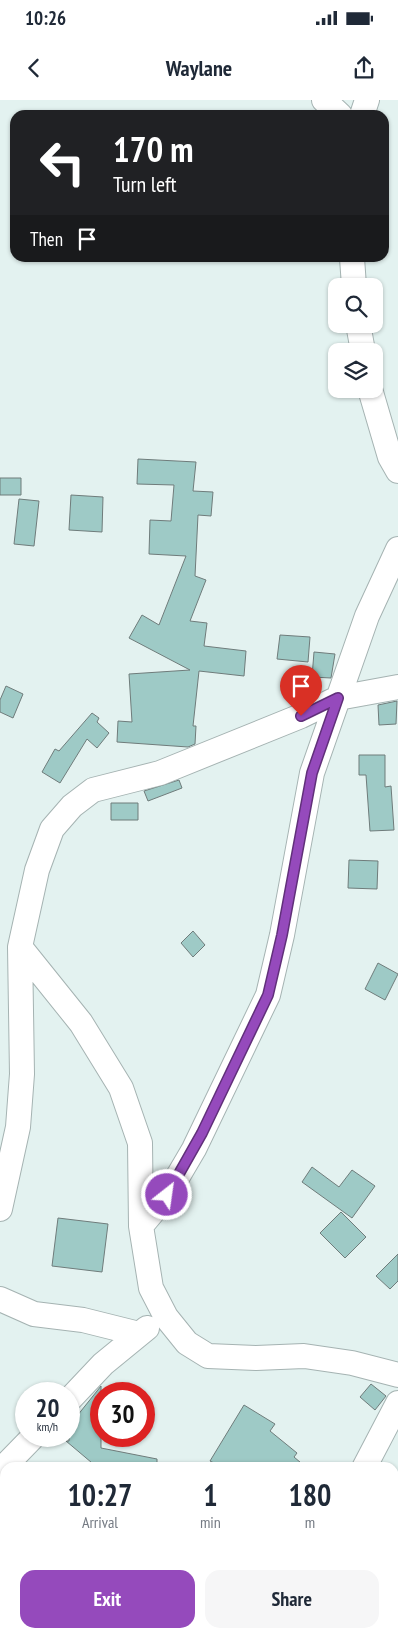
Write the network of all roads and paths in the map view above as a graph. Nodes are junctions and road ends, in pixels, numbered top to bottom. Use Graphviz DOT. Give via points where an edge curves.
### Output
graph roads {
  1 [pos="324,100"];
  2 [pos="335,110"];
  3 [pos="352,262"];
  4 [pos="353,278"];
  5 [pos="373,398"];
  6 [pos="398,471"];
  7 [pos="398,549"];
  8 [pos="398,687"];
  9 [pos="338,698"];
  10 [pos="20,948"];
  11 [pos="0,1209"];
  12 [pos="140,1226"];
  13 [pos="0,1299"];
  14 [pos="166,1317"];
  15 [pos="138,1334"];
  16 [pos="398,1375"];
  17 [pos="80,1388"];
  18 [pos="398,1403"];
  19 [pos="23,1447"];
  20 [pos="9,1462"];
  21 [pos="367,1462"];
  1 -- 2 [label="street"];
  3 -- 4 [label="street"];
  5 -- 6 [label="street" via="390,457"];
  7 -- 9 [label="street" via="367,616"];
  8 -- 9 [label="street"];
  9 -- 10 [label="street" via="160,773 93,790 72,806 52,828 37,870"];
  9 -- 12 [label="street" via="312,773 268,995 194,1149 167,1195"];
  10 -- 11 [label="street" via="22,1074 18,1126"];
  10 -- 12 [label="street" via="82,1023 121,1088 140,1143"];
  12 -- 14 [label="street" via="151,1288"];
  13 -- 15 [label="street" via="34,1314 83,1320"];
  14 -- 15 [label="street"];
  14 -- 16 [label="street" via="187,1343 208,1356 304,1356 352,1363"];
  15 -- 17 [label="street"];
  18 -- 21 [label="street"];
  19 -- 20 [label="street"];
}
